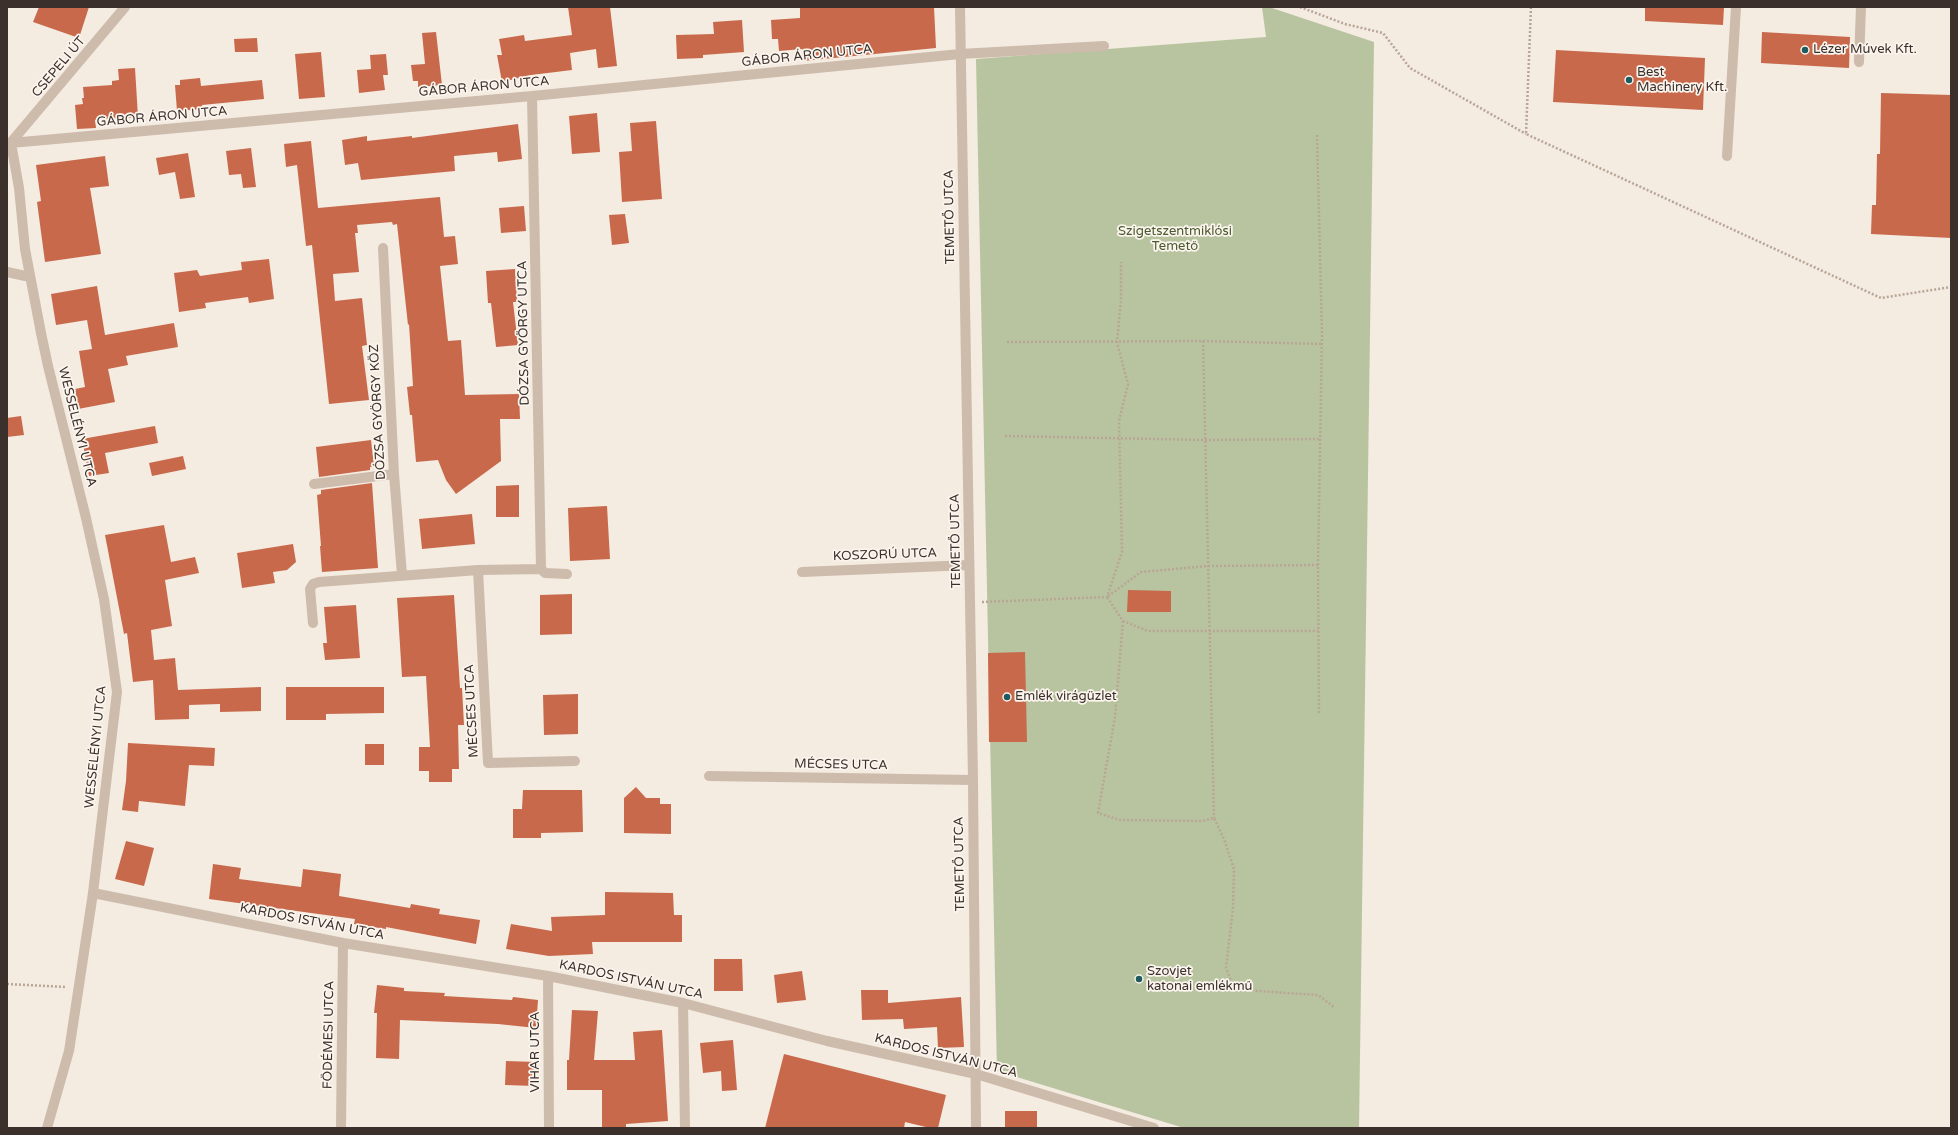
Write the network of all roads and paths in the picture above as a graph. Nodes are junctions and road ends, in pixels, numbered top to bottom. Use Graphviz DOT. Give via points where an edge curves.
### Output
graph roads {
  1 [pos="126,7"];
  2 [pos="960,7"];
  3 [pos="1300,7"];
  4 [pos="1531,7"];
  5 [pos="1736,7"];
  6 [pos="1861,7"];
  7 [pos="1104,46"];
  8 [pos="960,54"];
  9 [pos="1859,62"];
  10 [pos="532,96"];
  11 [pos="1526,134"];
  12 [pos="1317,135"];
  13 [pos="9,146"];
  14 [pos="1728,156"];
  15 [pos="382,248"];
  16 [pos="1121,262"];
  17 [pos="7,272"];
  18 [pos="30,277"];
  19 [pos="1951,287"];
  20 [pos="1203,340"];
  21 [pos="1007,342"];
  22 [pos="1117,342"];
  23 [pos="1322,344"];
  24 [pos="1005,436"];
  25 [pos="1118,438"];
  26 [pos="1320,439"];
  27 [pos="1205,440"];
  28 [pos="394,474"];
  29 [pos="314,484"];
  30 [pos="969,565"];
  31 [pos="1318,565"];
  32 [pos="1208,566"];
  33 [pos="541,569"];
  34 [pos="478,570"];
  35 [pos="802,572"];
  36 [pos="567,574"];
  37 [pos="402,575"];
  38 [pos="1107,598"];
  39 [pos="970,603"];
  40 [pos="1123,621"];
  41 [pos="313,624"];
  42 [pos="1319,631"];
  43 [pos="1209,632"];
  44 [pos="1319,713"];
  45 [pos="575,761"];
  46 [pos="709,776"];
  47 [pos="973,780"];
  48 [pos="1214,818"];
  49 [pos="93,893"];
  50 [pos="343,942"];
  51 [pos="548,976"];
  52 [pos="7,984"];
  53 [pos="78,988"];
  54 [pos="683,1003"];
  55 [pos="1334,1007"];
  56 [pos="976,1074"];
  57 [pos="47,1128"];
  58 [pos="341,1128"];
  59 [pos="549,1128"];
  60 [pos="685,1128"];
  61 [pos="976,1128"];
  62 [pos="1154,1128"];
  1 -- 13 [label="street, CSEPELI ÚT"];
  2 -- 8 [label="street, TEMETŐ UTCA"];
  3 -- 11 [label="path" via="1346,24 1383,32 1410,68"];
  4 -- 11 [label="path"];
  5 -- 14 [label="street"];
  6 -- 9 [label="street"];
  7 -- 8 [label="street, GÁBOR ÁRON UTCA"];
  8 -- 10 [label="street, GÁBOR ÁRON UTCA"];
  8 -- 30 [label="street, TEMETŐ UTCA"];
  10 -- 13 [label="street, GÁBOR ÁRON UTCA"];
  10 -- 33 [label="street, DÓZSA GYÖRGY UTCA"];
  11 -- 19 [label="path" via="1881,298"];
  12 -- 23 [label="path"];
  13 -- 18 [label="street, WESSELÉNYI UTCA" via="19,188"];
  15 -- 28 [label="street, DÓZSA GYÖRGY KÖZ"];
  16 -- 22 [label="path"];
  17 -- 18 [label="street"];
  18 -- 49 [label="street, WESSELÉNYI UTCA" via="48,366 102,591 117,692"];
  20 -- 22 [label="path"];
  20 -- 23 [label="path"];
  20 -- 27 [label="path"];
  21 -- 22 [label="path"];
  22 -- 25 [label="path" via="1128,384"];
  23 -- 26 [label="path"];
  24 -- 25 [label="path"];
  25 -- 27 [label="path"];
  25 -- 38 [label="path" via="1122,552"];
  26 -- 27 [label="path"];
  26 -- 31 [label="path"];
  27 -- 32 [label="path"];
  28 -- 29 [label="street"];
  28 -- 37 [label="street, DÓZSA GYÖRGY KÖZ"];
  30 -- 35 [label="street, KOSZORÚ UTCA"];
  30 -- 39 [label="street, TEMETŐ UTCA"];
  31 -- 32 [label="path"];
  31 -- 42 [label="path"];
  32 -- 38 [label="path" via="1141,572"];
  32 -- 43 [label="path"];
  33 -- 34 [label="street"];
  33 -- 36 [label="street" via="545,573"];
  34 -- 37 [label="street"];
  34 -- 45 [label="street, MÉCSES UTCA" via="488,764"];
  37 -- 41 [label="street" via="313,584 310,589"];
  38 -- 39 [label="path"];
  38 -- 40 [label="path"];
  39 -- 47 [label="street, TEMETŐ UTCA"];
  40 -- 43 [label="path" via="1148,631"];
  40 -- 48 [label="path" via="1115,717 1098,813 1120,820 1202,821"];
  42 -- 43 [label="path"];
  42 -- 44 [label="path"];
  43 -- 48 [label="path"];
  46 -- 47 [label="street, MÉCSES UTCA"];
  47 -- 56 [label="street, TEMETŐ UTCA"];
  48 -- 55 [label="path" via="1234,869 1233,908 1226,968 1232,986 1258,991 1318,995"];
  49 -- 50 [label="street, KARDOS ISTVÁN UTCA"];
  49 -- 53 [label="street, WESSELÉNYI UTCA"];
  50 -- 51 [label="street, KARDOS ISTVÁN UTCA"];
  50 -- 58 [label="street, FÖDÉMESI UTCA"];
  51 -- 54 [label="street, KARDOS ISTVÁN UTCA"];
  51 -- 59 [label="street, VIHAR UTCA"];
  52 -- 53 [label="path"];
  53 -- 57 [label="street, WESSELÉNYI UTCA" via="69,1051"];
  54 -- 56 [label="street, KARDOS ISTVÁN UTCA" via="827,1041"];
  54 -- 60 [label="street"];
  56 -- 61 [label="street, TEMETŐ UTCA"];
  56 -- 62 [label="street, KARDOS ISTVÁN UTCA"];
}
